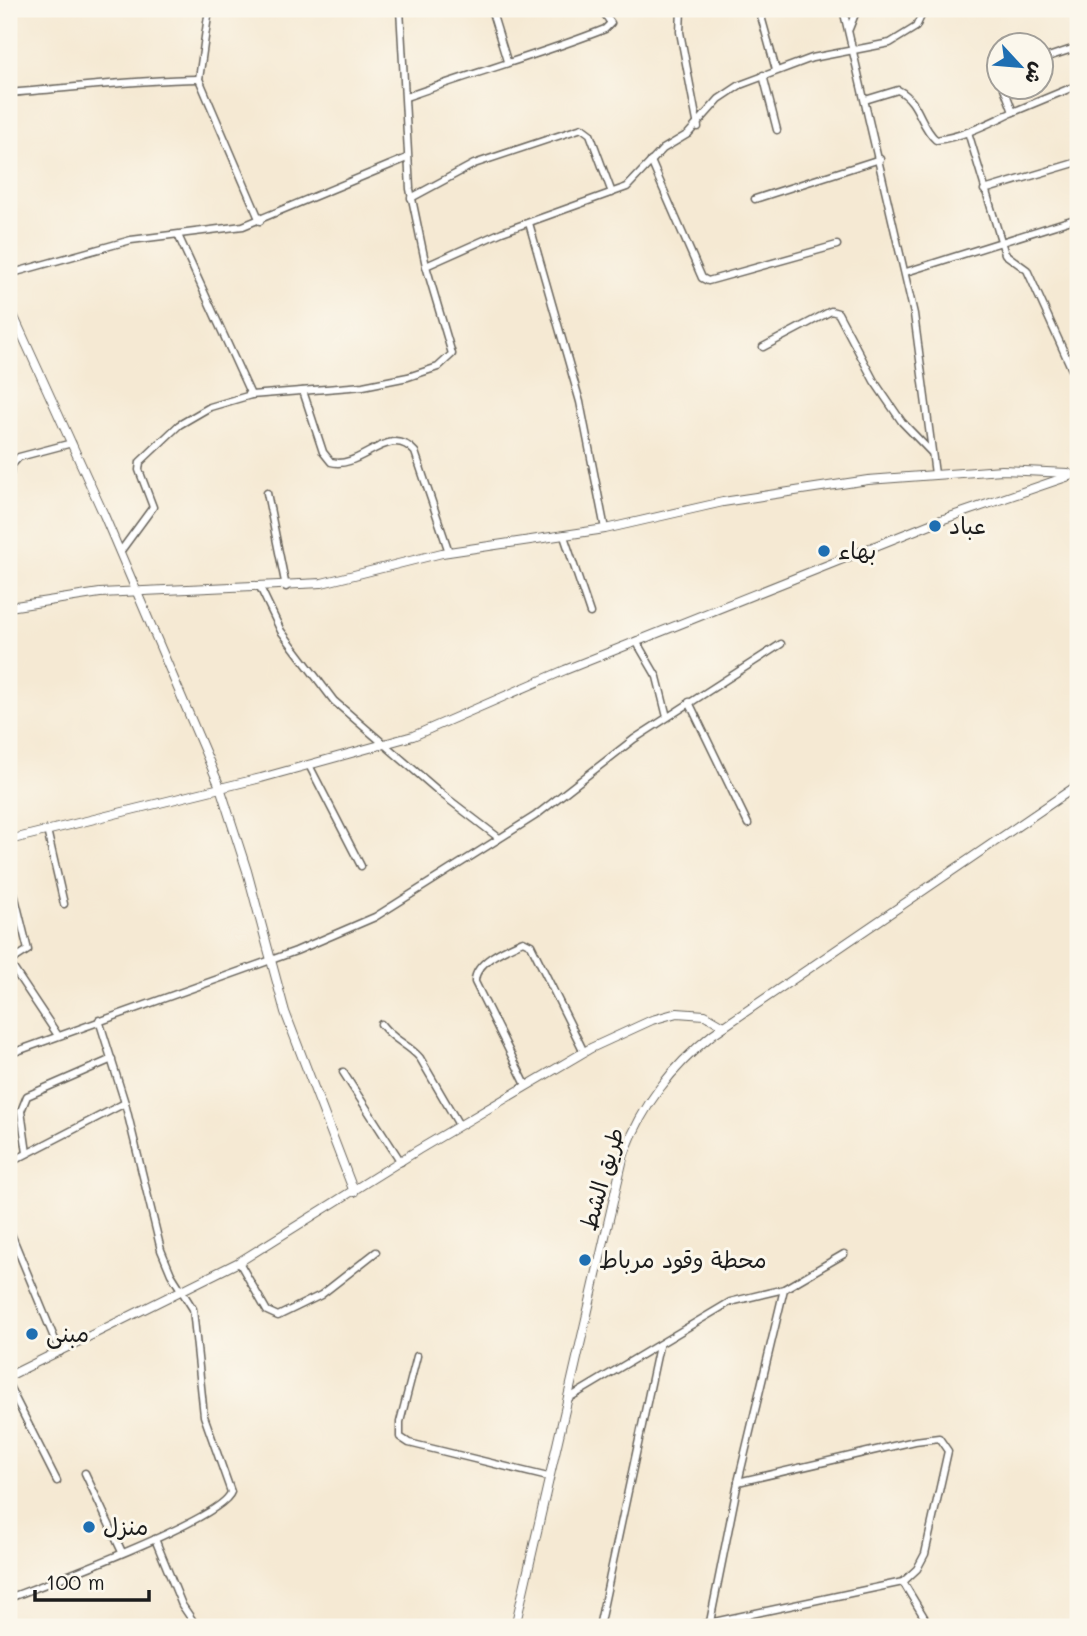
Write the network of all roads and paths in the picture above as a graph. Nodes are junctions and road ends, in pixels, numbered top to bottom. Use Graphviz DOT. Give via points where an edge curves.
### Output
graph roads {
  1 [pos="209,9"];
  2 [pos="400,9"];
  3 [pos="491,9"];
  4 [pos="601,9"];
  5 [pos="681,9"];
  6 [pos="759,9"];
  7 [pos="843,9"];
  8 [pos="857,9"];
  9 [pos="919,9"];
  10 [pos="848,34"];
  11 [pos="1078,47"];
  12 [pos="851,49"];
  13 [pos="1056,54"];
  14 [pos="507,61"];
  15 [pos="776,70"];
  16 [pos="763,75"];
  17 [pos="199,79"];
  18 [pos="1078,85"];
  19 [pos="9,93"];
  20 [pos="407,97"];
  21 [pos="865,100"];
  22 [pos="1009,102"];
  23 [pos="1013,112"];
  24 [pos="698,127"];
  25 [pos="777,130"];
  26 [pos="968,132"];
  27 [pos="407,158"];
  28 [pos="880,159"];
  29 [pos="651,161"];
  30 [pos="1078,162"];
  31 [pos="985,190"];
  32 [pos="612,194"];
  33 [pos="411,198"];
  34 [pos="755,199"];
  35 [pos="1078,218"];
  36 [pos="260,221"];
  37 [pos="529,223"];
  38 [pos="178,235"];
  39 [pos="1000,242"];
  40 [pos="837,245"];
  41 [pos="426,266"];
  42 [pos="906,272"];
  43 [pos="9,274"];
  44 [pos="9,306"];
  45 [pos="763,347"];
  46 [pos="1078,383"];
  47 [pos="303,391"];
  48 [pos="251,395"];
  49 [pos="72,443"];
  50 [pos="932,453"];
  51 [pos="1076,473"];
  52 [pos="935,474"];
  53 [pos="9,479"];
  54 [pos="267,493"];
  55 [pos="606,529"];
  56 [pos="564,536"];
  57 [pos="120,552"];
  58 [pos="449,552"];
  59 [pos="260,587"];
  60 [pos="286,587"];
  61 [pos="136,591"];
  62 [pos="9,607"];
  63 [pos="590,612"];
  64 [pos="636,642"];
  65 [pos="781,644"];
  66 [pos="689,702"];
  67 [pos="667,717"];
  68 [pos="387,745"];
  69 [pos="309,765"];
  70 [pos="1078,785"];
  71 [pos="220,787"];
  72 [pos="748,824"];
  73 [pos="47,830"];
  74 [pos="499,838"];
  75 [pos="9,840"];
  76 [pos="361,866"];
  77 [pos="9,873"];
  78 [pos="64,904"];
  79 [pos="270,959"];
  80 [pos="10,961"];
  81 [pos="99,1020"];
  82 [pos="381,1024"];
  83 [pos="724,1026"];
  84 [pos="57,1034"];
  85 [pos="584,1052"];
  86 [pos="9,1054"];
  87 [pos="111,1059"];
  88 [pos="343,1072"];
  89 [pos="526,1085"];
  90 [pos="125,1103"];
  91 [pos="459,1125"];
  92 [pos="27,1153"];
  93 [pos="401,1162"];
  94 [pos="9,1163"];
  95 [pos="354,1192"];
  96 [pos="9,1229"];
  97 [pos="12,1248"];
  98 [pos="376,1252"];
  99 [pos="844,1254"];
  100 [pos="239,1262"];
  101 [pos="784,1289"];
  102 [pos="182,1291"];
  103 [pos="659,1346"];
  104 [pos="60,1352"];
  105 [pos="417,1356"];
  106 [pos="9,1376"];
  107 [pos="9,1386"];
  108 [pos="569,1398"];
  109 [pos="85,1473"];
  110 [pos="548,1476"];
  111 [pos="57,1481"];
  112 [pos="738,1482"];
  113 [pos="155,1539"];
  114 [pos="122,1552"];
  115 [pos="903,1582"];
  116 [pos="9,1598"];
  117 [pos="710,1622"];
  118 [pos="197,1627"];
  119 [pos="515,1627"];
  120 [pos="598,1627"];
  121 [pos="690,1627"];
  122 [pos="930,1627"];
  1 -- 17 [label="street"];
  2 -- 20 [label="street"];
  3 -- 14 [label="street"];
  4 -- 14 [label="street" via="611,23 605,29"];
  5 -- 24 [label="street" via="680,32"];
  6 -- 15 [label="street"];
  7 -- 10 [label="street"];
  8 -- 10 [label="street"];
  9 -- 12 [label="street" via="919,22 899,38"];
  10 -- 12 [label="street"];
  11 -- 13 [label="street"];
  12 -- 15 [label="street"];
  12 -- 21 [label="street"];
  14 -- 20 [label="street"];
  15 -- 16 [label="street"];
  16 -- 24 [label="street" via="719,99"];
  16 -- 25 [label="street"];
  17 -- 19 [label="street" via="126,80"];
  17 -- 36 [label="street"];
  18 -- 23 [label="street"];
  20 -- 27 [label="street"];
  21 -- 26 [label="street" via="898,90 910,96 936,139"];
  21 -- 28 [label="street"];
  22 -- 23 [label="street"];
  23 -- 26 [label="street"];
  24 -- 29 [label="street"];
  26 -- 31 [label="street"];
  27 -- 33 [label="street"];
  27 -- 36 [label="street"];
  28 -- 34 [label="street"];
  28 -- 42 [label="street"];
  29 -- 32 [label="street" via="627,187"];
  29 -- 40 [label="street" via="702,278 708,281"];
  30 -- 31 [label="street"];
  31 -- 39 [label="street"];
  32 -- 33 [label="street" via="590,134 582,128 474,164"];
  32 -- 37 [label="street"];
  33 -- 41 [label="street"];
  35 -- 39 [label="street"];
  36 -- 38 [label="street"];
  37 -- 41 [label="street"];
  37 -- 55 [label="street" via="580,402"];
  38 -- 43 [label="street" via="131,240"];
  38 -- 48 [label="street"];
  39 -- 42 [label="street"];
  39 -- 46 [label="street" via="1005,254 1027,270"];
  41 -- 47 [label="street" via="450,337 452,354 446,362 408,377"];
  42 -- 50 [label="street"];
  44 -- 49 [label="street"];
  45 -- 50 [label="street" via="831,311 838,313 874,381 902,422"];
  47 -- 48 [label="street"];
  47 -- 58 [label="street" via="323,452 331,462 346,462 388,442 409,445"];
  48 -- 57 [label="street" via="189,418 144,455 139,470 153,507"];
  49 -- 53 [label="street" via="19,457 13,461"];
  49 -- 57 [label="street"];
  50 -- 52 [label="street"];
  51 -- 52 [label="street" via="1002,470"];
  51 -- 64 [label="street" via="938,521"];
  52 -- 55 [label="street" via="723,502"];
  54 -- 60 [label="street"];
  55 -- 56 [label="street"];
  56 -- 58 [label="street"];
  56 -- 63 [label="street"];
  57 -- 61 [label="street"];
  58 -- 60 [label="street" via="322,583"];
  59 -- 60 [label="street"];
  59 -- 61 [label="street"];
  59 -- 68 [label="street" via="281,631 327,694"];
  61 -- 62 [label="street"];
  61 -- 71 [label="street"];
  64 -- 67 [label="street" via="657,677"];
  64 -- 68 [label="street"];
  65 -- 66 [label="street"];
  66 -- 67 [label="street"];
  66 -- 72 [label="street"];
  67 -- 74 [label="street"];
  68 -- 69 [label="street"];
  68 -- 74 [label="street"];
  69 -- 71 [label="street"];
  69 -- 76 [label="street"];
  70 -- 83 [label="street, طريق الشط"];
  71 -- 73 [label="street"];
  71 -- 79 [label="street"];
  73 -- 75 [label="street"];
  73 -- 78 [label="street"];
  74 -- 79 [label="street" via="376,917"];
  77 -- 80 [label="street" via="28,950"];
  79 -- 81 [label="street"];
  79 -- 95 [label="street" via="305,1071"];
  80 -- 84 [label="street"];
  81 -- 84 [label="street"];
  81 -- 87 [label="street"];
  82 -- 91 [label="street" via="420,1058"];
  83 -- 85 [label="street" via="705,1014 677,1013"];
  83 -- 108 [label="street, طريق الشط" via="668,1074 631,1136"];
  84 -- 86 [label="street"];
  85 -- 89 [label="street"];
  85 -- 89 [label="street" via="531,945 523,941 514,944 481,966 475,976 476,987"];
  87 -- 90 [label="street"];
  87 -- 92 [label="street" via="27,1096 21,1111"];
  88 -- 93 [label="street"];
  89 -- 91 [label="street"];
  90 -- 92 [label="street"];
  90 -- 102 [label="street" via="161,1250"];
  91 -- 93 [label="street"];
  92 -- 94 [label="street"];
  93 -- 95 [label="street"];
  95 -- 100 [label="street"];
  96 -- 97 [label="street"];
  97 -- 104 [label="street"];
  98 -- 100 [label="street" via="321,1295 278,1316 267,1311"];
  99 -- 101 [label="street"];
  100 -- 102 [label="street"];
  101 -- 103 [label="street" via="730,1302"];
  101 -- 112 [label="street"];
  102 -- 104 [label="street"];
  102 -- 113 [label="street" via="197,1323 204,1416 231,1492 223,1503"];
  103 -- 108 [label="street"];
  103 -- 120 [label="street"];
  104 -- 106 [label="street"];
  105 -- 110 [label="street" via="400,1437 409,1443"];
  107 -- 111 [label="street"];
  108 -- 110 [label="street, طريق الشط"];
  109 -- 114 [label="street"];
  110 -- 119 [label="street, طريق الشط"];
  112 -- 115 [label="street" via="939,1438 948,1455 925,1555"];
  112 -- 117 [label="street"];
  113 -- 114 [label="street"];
  113 -- 118 [label="street" via="182,1605"];
  114 -- 116 [label="street"];
  115 -- 117 [label="street"];
  115 -- 122 [label="street"];
  117 -- 121 [label="street"];
}
